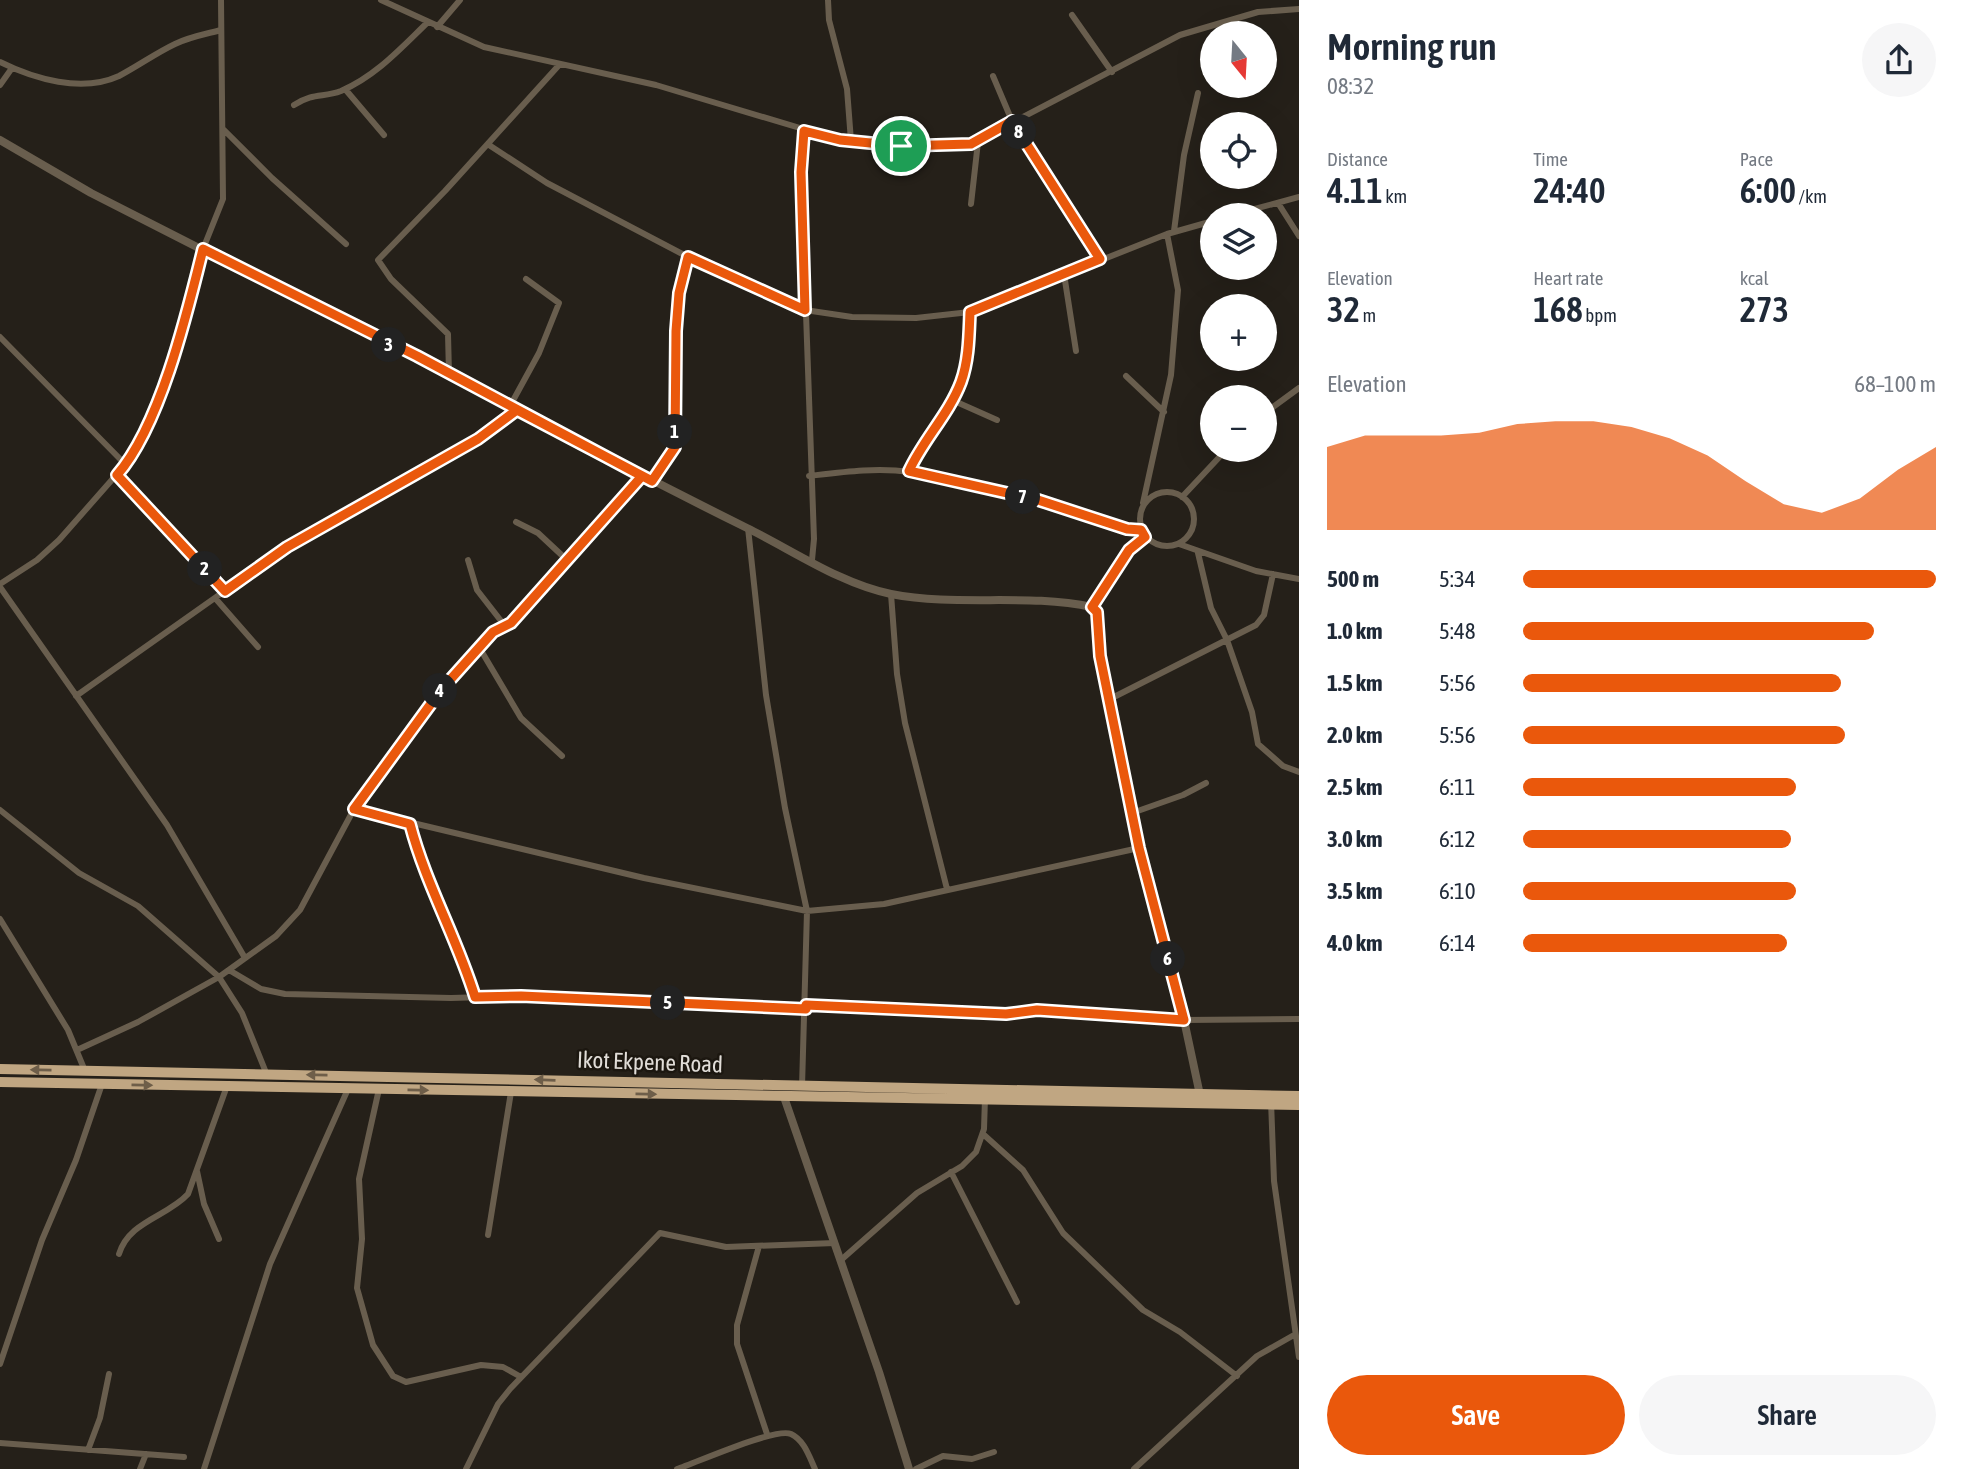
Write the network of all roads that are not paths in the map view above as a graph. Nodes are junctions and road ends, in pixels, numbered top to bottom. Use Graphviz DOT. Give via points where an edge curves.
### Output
graph roads {
  1 [pos="221,0"];
  2 [pos="381,0"];
  3 [pos="460,0"];
  4 [pos="828,0"];
  5 [pos="1299,9"];
  6 [pos="1072,15"];
  7 [pos="428,22"];
  8 [pos="437,27"];
  9 [pos="221,30"];
  10 [pos="0,62"];
  11 [pos="560,64"];
  12 [pos="12,68"];
  13 [pos="1112,72"];
  14 [pos="993,76"];
  15 [pos="0,85"];
  16 [pos="345,89"];
  17 [pos="1198,93"];
  18 [pos="294,105"];
  19 [pos="1012,121"];
  20 [pos="223,128"];
  21 [pos="804,131"];
  22 [pos="384,135"];
  23 [pos="0,140"];
  24 [pos="851,141"];
  25 [pos="978,142"];
  26 [pos="489,145"];
  27 [pos="1299,197"];
  28 [pos="1278,203"];
  29 [pos="971,204"];
  30 [pos="1200,224"];
  31 [pos="1171,232"];
  32 [pos="1299,236"];
  33 [pos="346,244"];
  34 [pos="203,249"];
  35 [pos="688,257"];
  36 [pos="1100,259"];
  37 [pos="1064,274"];
  38 [pos="526,279"];
  39 [pos="805,310"];
  40 [pos="970,312"];
  41 [pos="0,337"];
  42 [pos="1076,351"];
  43 [pos="449,374"];
  44 [pos="1126,376"];
  45 [pos="1299,388"];
  46 [pos="952,400"];
  47 [pos="1277,404"];
  48 [pos="514,408"];
  49 [pos="1164,412"];
  50 [pos="997,420"];
  51 [pos="1215,462"];
  52 [pos="126,465"];
  53 [pos="909,471"];
  54 [pos="117,475"];
  55 [pos="642,476"];
  56 [pos="809,476"];
  57 [pos="652,481"];
  58 [pos="1182,497"];
  59 [pos="1143,503"];
  60 [pos="516,522"];
  61 [pos="748,528"];
  62 [pos="1143,533"];
  63 [pos="1179,544"];
  64 [pos="1198,553"];
  65 [pos="468,559"];
  66 [pos="812,560"];
  67 [pos="568,561"];
  68 [pos="0,574"];
  69 [pos="1273,574"];
  70 [pos="1299,579"];
  71 [pos="1,584"];
  72 [pos="225,591"];
  73 [pos="891,594"];
  74 [pos="215,598"];
  75 [pos="1092,607"];
  76 [pos="505,626"];
  77 [pos="1227,640"];
  78 [pos="258,647"];
  79 [pos="479,647"];
  80 [pos="76,696"];
  81 [pos="1110,699"];
  82 [pos="562,756"];
  83 [pos="1299,772"];
  84 [pos="1206,783"];
  85 [pos="354,809"];
  86 [pos="0,810"];
  87 [pos="1132,813"];
  88 [pos="410,824"];
  89 [pos="1139,848"];
  90 [pos="947,889"];
  91 [pos="807,911"];
  92 [pos="0,919"];
  93 [pos="5,928"];
  94 [pos="0,935"];
  95 [pos="245,958"];
  96 [pos="229,970"];
  97 [pos="219,976"];
  98 [pos="475,997"];
  99 [pos="806,1007"];
  100 [pos="1299,1019"];
  101 [pos="1184,1020"];
  102 [pos="77,1050"];
  103 [pos="0,1069"];
  104 [pos="85,1071"];
  105 [pos="267,1074"];
  106 [pos="0,1082"];
  107 [pos="102,1084"];
  108 [pos="227,1086"];
  109 [pos="802,1087"];
  110 [pos="348,1089"];
  111 [pos="379,1089"];
  112 [pos="511,1092"];
  113 [pos="986,1095"];
  114 [pos="1200,1095"];
  115 [pos="1299,1096"];
  116 [pos="784,1097"];
  117 [pos="1271,1100"];
  118 [pos="1299,1105"];
  119 [pos="983,1134"];
  120 [pos="197,1171"];
  121 [pos="951,1172"];
  122 [pos="488,1236"];
  123 [pos="219,1238"];
  124 [pos="835,1243"];
  125 [pos="759,1246"];
  126 [pos="119,1254"];
  127 [pos="841,1259"];
  128 [pos="1017,1302"];
  129 [pos="1296,1330"];
  130 [pos="1299,1357"];
  131 [pos="0,1364"];
  132 [pos="109,1374"];
  133 [pos="1237,1376"];
  134 [pos="521,1377"];
  135 [pos="767,1434"];
  136 [pos="0,1443"];
  137 [pos="88,1450"];
  138 [pos="993,1452"];
  139 [pos="146,1454"];
  140 [pos="184,1457"];
  141 [pos="140,1469"];
  142 [pos="204,1469"];
  143 [pos="466,1469"];
  144 [pos="677,1469"];
  145 [pos="815,1469"];
  146 [pos="909,1469"];
  147 [pos="916,1469"];
  148 [pos="1134,1469"];
  1 -- 9 [label="street"];
  2 -- 7 [label="street"];
  3 -- 8 [label="street"];
  4 -- 24 [label="street" via="847,89"];
  5 -- 13 [label="street" via="1258,12 1180,34"];
  6 -- 13 [label="street"];
  7 -- 8 [label="street"];
  7 -- 16 [label="street" via="380,69"];
  8 -- 11 [label="street" via="484,47"];
  9 -- 12 [label="street" via="177,43 103,81 60,82"];
  9 -- 20 [label="street"];
  10 -- 12 [label="street"];
  11 -- 21 [label="street" via="656,85"];
  11 -- 26 [label="street"];
  12 -- 15 [label="street"];
  13 -- 19 [label="street"];
  14 -- 19 [label="street"];
  16 -- 18 [label="street" via="308,96"];
  16 -- 22 [label="street"];
  17 -- 31 [label="street"];
  19 -- 25 [label="street"];
  19 -- 36 [label="street"];
  20 -- 33 [label="street"];
  20 -- 34 [label="street" via="223,200"];
  21 -- 24 [label="street"];
  21 -- 39 [label="street"];
  23 -- 34 [label="street" via="91,193"];
  24 -- 25 [label="street" via="901,146"];
  25 -- 29 [label="street"];
  26 -- 35 [label="street" via="547,183"];
  26 -- 43 [label="street" via="378,260 391,279 448,334"];
  27 -- 28 [label="street"];
  28 -- 32 [label="street"];
  30 -- 31 [label="street"];
  31 -- 36 [label="street"];
  31 -- 49 [label="street" via="1178,290"];
  34 -- 43 [label="street"];
  34 -- 52 [label="street" via="182,332 138,448"];
  35 -- 39 [label="street"];
  35 -- 57 [label="street" via="676,331 675,447"];
  36 -- 37 [label="street"];
  37 -- 40 [label="street"];
  37 -- 42 [label="street"];
  38 -- 48 [label="street" via="559,303"];
  39 -- 40 [label="street" via="881,319"];
  39 -- 56 [label="street"];
  40 -- 46 [label="street" via="966,364"];
  41 -- 52 [label="street"];
  43 -- 48 [label="street"];
  44 -- 49 [label="street"];
  45 -- 47 [label="street"];
  46 -- 50 [label="street"];
  46 -- 53 [label="street"];
  48 -- 55 [label="street"];
  48 -- 72 [label="street" via="478,439 287,547"];
  49 -- 59 [label="street"];
  51 -- 58 [label="street"];
  52 -- 54 [label="street"];
  53 -- 56 [label="street" via="855,470"];
  53 -- 62 [label="street" via="1038,500"];
  54 -- 71 [label="street" via="44,554"];
  54 -- 72 [label="street"];
  55 -- 57 [label="street"];
  55 -- 67 [label="street"];
  56 -- 66 [label="street"];
  57 -- 61 [label="street"];
  58 -- 59 [label="street" via="1162,493"];
  58 -- 63 [label="street" via="1192,508 1194,522"];
  59 -- 62 [label="street"];
  60 -- 67 [label="street" via="538,533"];
  61 -- 66 [label="street"];
  61 -- 91 [label="street" via="766,695"];
  62 -- 63 [label="street" via="1164,547"];
  62 -- 75 [label="street"];
  63 -- 64 [label="street"];
  64 -- 69 [label="street"];
  64 -- 77 [label="street" via="1210,608"];
  65 -- 76 [label="street" via="477,590"];
  66 -- 73 [label="street"];
  67 -- 76 [label="street"];
  68 -- 71 [label="street"];
  69 -- 70 [label="street"];
  69 -- 77 [label="street" via="1260,621"];
  71 -- 80 [label="street"];
  72 -- 74 [label="street"];
  73 -- 75 [label="street" via="928,599 1042,600"];
  73 -- 90 [label="street" via="905,723"];
  74 -- 78 [label="street"];
  74 -- 80 [label="street"];
  75 -- 81 [label="street" via="1097,612 1100,656"];
  76 -- 79 [label="street"];
  77 -- 81 [label="street"];
  77 -- 83 [label="street" via="1258,744 1283,766"];
  79 -- 82 [label="street" via="521,718"];
  79 -- 85 [label="street" via="415,723"];
  80 -- 95 [label="street" via="167,825"];
  81 -- 87 [label="street"];
  84 -- 87 [label="street"];
  85 -- 88 [label="street"];
  85 -- 95 [label="street" via="300,910 276,936"];
  86 -- 97 [label="street" via="79,873 138,906"];
  87 -- 89 [label="street"];
  88 -- 91 [label="street"];
  88 -- 98 [label="street" via="430,889"];
  89 -- 90 [label="street"];
  89 -- 101 [label="street"];
  90 -- 91 [label="street" via="884,904"];
  91 -- 99 [label="street"];
  92 -- 93 [label="street"];
  93 -- 94 [label="street"];
  93 -- 102 [label="street"];
  95 -- 96 [label="street"];
  96 -- 97 [label="street"];
  96 -- 98 [label="street" via="261,989 285,994"];
  97 -- 102 [label="street"];
  97 -- 105 [label="street" via="242,1013"];
  98 -- 99 [label="street"];
  99 -- 101 [label="street" via="1006,1014 1037,1010"];
  99 -- 109 [label="street"];
  100 -- 101 [label="street"];
  101 -- 114 [label="street"];
  102 -- 104 [label="street"];
  104 -- 103 [label="highway, Ikot Ekpene Road, one-way"];
  104 -- 105 [label="highway, Ikot Ekpene Road"];
  109 -- 105 [label="highway, Ikot Ekpene Road, one-way"];
  106 -- 107 [label="highway, Ikot Ekpene Road"];
  107 -- 108 [label="highway, Ikot Ekpene Road, one-way"];
  107 -- 131 [label="street"];
  108 -- 110 [label="highway, Ikot Ekpene Road"];
  108 -- 120 [label="street"];
  109 -- 113 [label="highway, Ikot Ekpene Road"];
  110 -- 111 [label="highway, Ikot Ekpene Road"];
  110 -- 142 [label="street" via="270,1264"];
  111 -- 112 [label="highway, Ikot Ekpene Road, one-way"];
  111 -- 134 [label="street" via="359,1179 362,1239 357,1288 373,1345 393,1376 406,1382 481,1365 502,1367"];
  112 -- 116 [label="highway, Ikot Ekpene Road, one-way"];
  112 -- 122 [label="street"];
  113 -- 114 [label="highway, Ikot Ekpene Road"];
  113 -- 116 [label="highway, Ikot Ekpene Road"];
  113 -- 117 [label="highway, Ikot Ekpene Road"];
  113 -- 119 [label="street"];
  114 -- 117 [label="highway, Ikot Ekpene Road"];
  115 -- 117 [label="highway, Ikot Ekpene Road"];
  116 -- 124 [label="street"];
  117 -- 118 [label="highway, Ikot Ekpene Road"];
  117 -- 129 [label="street" via="1274,1181"];
  119 -- 121 [label="street" via="976,1152"];
  119 -- 133 [label="street" via="1023,1170 1063,1233 1143,1310"];
  120 -- 123 [label="street" via="204,1204"];
  120 -- 126 [label="street" via="181,1203 132,1231"];
  121 -- 127 [label="street" via="917,1193"];
  121 -- 128 [label="street"];
  124 -- 125 [label="street"];
  124 -- 127 [label="street"];
  125 -- 134 [label="street" via="726,1247 660,1233"];
  125 -- 135 [label="street" via="737,1325 737,1344"];
  127 -- 146 [label="street"];
  129 -- 130 [label="street"];
  129 -- 133 [label="street"];
  132 -- 137 [label="street"];
  133 -- 148 [label="street"];
  134 -- 143 [label="street" via="498,1404"];
  135 -- 144 [label="street"];
  135 -- 145 [label="street" via="784,1431 793,1435"];
  136 -- 137 [label="street"];
  137 -- 139 [label="street"];
  138 -- 147 [label="street" via="972,1460 943,1455"];
  139 -- 140 [label="street"];
  139 -- 141 [label="street"];
}
